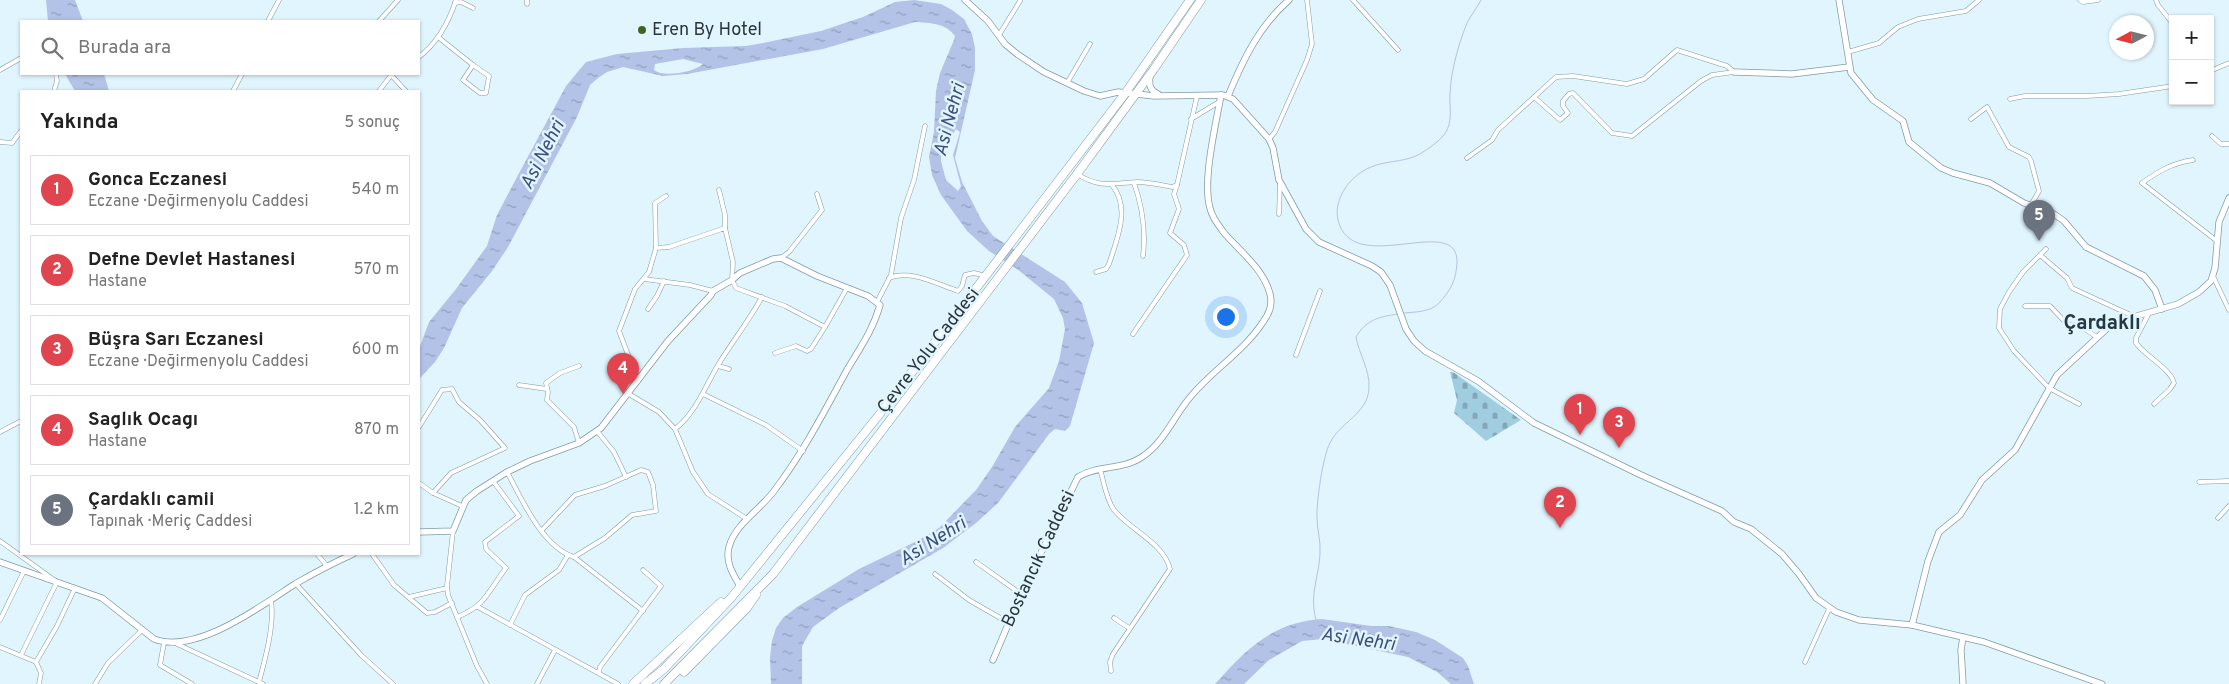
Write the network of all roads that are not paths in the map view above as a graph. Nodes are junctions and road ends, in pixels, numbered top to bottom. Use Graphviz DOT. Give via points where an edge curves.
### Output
graph roads {
  1 [pos="279,0"];
  2 [pos="398,0"];
  3 [pos="965,0"];
  4 [pos="1190,0"];
  5 [pos="1201,0"];
  6 [pos="1289,0"];
  7 [pos="1307,0"];
  8 [pos="1353,0"];
  9 [pos="1839,0"];
  10 [pos="1979,0"];
  11 [pos="2080,0"];
  12 [pos="2098,0"];
  13 [pos="2156,0"];
  14 [pos="456,1"];
  15 [pos="1020,1"];
  16 [pos="473,8"];
  17 [pos="2169,19"];
  18 [pos="269,20"];
  19 [pos="380,20"];
  20 [pos="999,36"];
  21 [pos="438,37"];
  22 [pos="1090,44"];
  23 [pos="1398,50"];
  24 [pos="1848,52"];
  25 [pos="420,56"];
  26 [pos="20,59"];
  27 [pos="2229,63"];
  28 [pos="474,65"];
  29 [pos="1849,67"];
  30 [pos="2214,69"];
  31 [pos="0,70"];
  32 [pos="1734,72"];
  33 [pos="1150,74"];
  34 [pos="56,75"];
  35 [pos="241,75"];
  36 [pos="390,75"];
  37 [pos="392,75"];
  38 [pos="1066,83"];
  39 [pos="2169,87"];
  40 [pos="54,90"];
  41 [pos="234,90"];
  42 [pos="380,90"];
  43 [pos="405,90"];
  44 [pos="1126,92"];
  45 [pos="1135,95"];
  46 [pos="1221,95"];
  47 [pos="1160,96"];
  48 [pos="1197,96"];
  49 [pos="1228,96"];
  50 [pos="1534,97"];
  51 [pos="2010,99"];
  52 [pos="1220,102"];
  53 [pos="1191,119"];
  54 [pos="1971,119"];
  55 [pos="925,126"];
  56 [pos="20,132"];
  57 [pos="2212,136"];
  58 [pos="1269,139"];
  59 [pos="0,142"];
  60 [pos="2229,144"];
  61 [pos="1467,158"];
  62 [pos="2193,160"];
  63 [pos="1077,174"];
  64 [pos="1134,183"];
  65 [pos="1280,184"];
  66 [pos="1112,185"];
  67 [pos="1177,185"];
  68 [pos="719,190"];
  69 [pos="817,194"];
  70 [pos="666,196"];
  71 [pos="2229,198"];
  72 [pos="2031,205"];
  73 [pos="1279,214"];
  74 [pos="725,228"];
  75 [pos="2217,241"];
  76 [pos="656,248"];
  77 [pos="2046,249"];
  78 [pos="2040,255"];
  79 [pos="1143,256"];
  80 [pos="781,258"];
  81 [pos="1096,272"];
  82 [pos="2214,276"];
  83 [pos="987,277"];
  84 [pos="889,278"];
  85 [pos="644,279"];
  86 [pos="732,280"];
  87 [pos="664,281"];
  88 [pos="847,288"];
  89 [pos="713,291"];
  90 [pos="1320,292"];
  91 [pos="762,297"];
  92 [pos="878,302"];
  93 [pos="2024,306"];
  94 [pos="648,309"];
  95 [pos="2162,310"];
  96 [pos="2229,310"];
  97 [pos="2149,312"];
  98 [pos="2133,316"];
  99 [pos="825,327"];
  100 [pos="1133,334"];
  101 [pos="2097,337"];
  102 [pos="775,353"];
  103 [pos="1296,355"];
  104 [pos="579,366"];
  105 [pos="718,366"];
  106 [pos="729,369"];
  107 [pos="638,381"];
  108 [pos="519,385"];
  109 [pos="2048,388"];
  110 [pos="547,389"];
  111 [pos="629,394"];
  112 [pos="703,394"];
  113 [pos="2079,404"];
  114 [pos="2154,404"];
  115 [pos="20,421"];
  116 [pos="420,425"];
  117 [pos="675,428"];
  118 [pos="597,431"];
  119 [pos="0,432"];
  120 [pos="579,442"];
  121 [pos="803,451"];
  122 [pos="1100,469"];
  123 [pos="507,472"];
  124 [pos="626,477"];
  125 [pos="493,481"];
  126 [pos="2229,481"];
  127 [pos="2200,482"];
  128 [pos="420,484"];
  129 [pos="433,493"];
  130 [pos="462,506"];
  131 [pos="2229,506"];
  132 [pos="528,509"];
  133 [pos="519,516"];
  134 [pos="2218,518"];
  135 [pos="748,519"];
  136 [pos="542,530"];
  137 [pos="453,531"];
  138 [pos="420,532"];
  139 [pos="0,541"];
  140 [pos="318,555"];
  141 [pos="351,555"];
  142 [pos="373,555"];
  143 [pos="568,555"];
  144 [pos="574,557"];
  145 [pos="0,562"];
  146 [pos="976,562"];
  147 [pos="327,566"];
  148 [pos="642,570"];
  149 [pos="24,571"];
  150 [pos="773,574"];
  151 [pos="935,574"];
  152 [pos="57,582"];
  153 [pos="296,584"];
  154 [pos="740,586"];
  155 [pos="76,587"];
  156 [pos="447,588"];
  157 [pos="1022,594"];
  158 [pos="409,597"];
  159 [pos="271,601"];
  160 [pos="452,603"];
  161 [pos="478,607"];
  162 [pos="1830,609"];
  163 [pos="1,611"];
  164 [pos="643,611"];
  165 [pos="457,617"];
  166 [pos="1114,618"];
  167 [pos="0,620"];
  168 [pos="1009,623"];
  169 [pos="510,625"];
  170 [pos="1912,625"];
  171 [pos="1129,628"];
  172 [pos="141,631"];
  173 [pos="1963,637"];
  174 [pos="164,643"];
  175 [pos="175,643"];
  176 [pos="0,647"];
  177 [pos="555,650"];
  178 [pos="21,654"];
  179 [pos="993,660"];
  180 [pos="36,662"];
  181 [pos="1805,662"];
  182 [pos="1110,671"];
  183 [pos="599,672"];
  184 [pos="260,683"];
  185 [pos="39,684"];
  186 [pos="96,684"];
  187 [pos="192,684"];
  188 [pos="392,684"];
  189 [pos="487,684"];
  190 [pos="537,684"];
  191 [pos="618,684"];
  192 [pos="634,684"];
  193 [pos="645,684"];
  194 [pos="664,684"];
  195 [pos="672,684"];
  196 [pos="1963,684"];
  197 [pos="2102,684"];
  1 -- 18 [label="street"];
  2 -- 19 [label="street"];
  3 -- 20 [label="street"];
  4 -- 44 [label="highway, Çevre Yolu Caddesi"];
  5 -- 33 [label="highway, Çevre Yolu Caddesi"];
  6 -- 49 [label="street" via="1258,34"];
  7 -- 58 [label="street" via="1312,44 1275,132"];
  8 -- 23 [label="street"];
  9 -- 24 [label="street"];
  10 -- 24 [label="street" via="1966,11 1918,19 1898,27 1878,43"];
  11 -- 12 [label="street"];
  13 -- 17 [label="street"];
  14 -- 16 [label="street"];
  14 -- 21 [label="street"];
  15 -- 20 [label="street"];
  20 -- 38 [label="street" via="1024,60"];
  21 -- 25 [label="street"];
  21 -- 28 [label="street"];
  22 -- 38 [label="street"];
  24 -- 29 [label="street"];
  26 -- 31 [label="street"];
  27 -- 30 [label="street"];
  28 -- 28 [label="street" via="464,80 480,93 486,93 490,76"];
  29 -- 32 [label="street" via="1792,74"];
  29 -- 72 [label="street" via="1856,81 1873,100 1903,122 1909,142 1921,153 1953,173 1990,183"];
  32 -- 50 [label="street" via="1727,66 1678,50 1640,81 1622,84 1558,76"];
  32 -- 50 [label="street" via="1719,73 1701,81 1632,136 1612,132 1573,94 1568,94 1563,101 1568,113 1560,120"];
  33 -- 45 [label="highway, Çevre Yolu Caddesi"];
  33 -- 47 [label="street" via="1149,84"];
  34 -- 40 [label="street"];
  35 -- 41 [label="street"];
  36 -- 42 [label="street"];
  37 -- 43 [label="street"];
  38 -- 44 [label="street" via="1100,96"];
  39 -- 51 [label="street" via="2119,94"];
  44 -- 45 [label="street"];
  44 -- 83 [label="highway, Çevre Yolu Caddesi"];
  45 -- 47 [label="street"];
  45 -- 63 [label="highway, Çevre Yolu Caddesi"];
  46 -- 48 [label="street"];
  46 -- 49 [label="street"];
  46 -- 52 [label="street, Bostancık Caddesi"];
  47 -- 48 [label="street"];
  48 -- 53 [label="street"];
  49 -- 58 [label="street"];
  50 -- 61 [label="street" via="1498,130 1492,140"];
  52 -- 53 [label="street"];
  52 -- 122 [label="street, Bostancık Caddesi" via="1209,177 1210,208 1218,224 1265,282 1271,300 1270,310 1260,327 1237,352 1191,395 1154,448 1137,460"];
  53 -- 67 [label="street"];
  54 -- 72 [label="street" via="1987,107 2009,148 2031,161 2039,191"];
  55 -- 84 [label="street"];
  56 -- 59 [label="street" via="12,143"];
  57 -- 60 [label="street" via="2221,144"];
  58 -- 65 [label="street"];
  62 -- 75 [label="street" via="2177,162 2159,170 2142,183"];
  63 -- 66 [label="street" via="1090,182"];
  63 -- 150 [label="highway, Çevre Yolu Caddesi"];
  64 -- 66 [label="street"];
  64 -- 67 [label="street"];
  64 -- 79 [label="street" via="1144,219"];
  65 -- 73 [label="street"];
  65 -- 162 [label="street" via="1314,238 1372,266 1385,276 1410,335 1425,352 1478,381 1534,423 1722,511 1734,522 1751,529 1782,554 1816,598"];
  66 -- 81 [label="street" via="1119,194 1121,225 1109,264 1106,269"];
  67 -- 100 [label="street" via="1174,194 1179,209 1170,233 1184,245 1187,255"];
  68 -- 74 [label="street"];
  69 -- 80 [label="street" via="822,210 790,252"];
  70 -- 76 [label="street" via="655,203"];
  71 -- 75 [label="street" via="2221,215"];
  72 -- 95 [label="street" via="2059,217 2086,247 2144,276 2155,290"];
  74 -- 76 [label="street" via="669,247"];
  74 -- 86 [label="street" via="733,262"];
  75 -- 82 [label="street"];
  76 -- 85 [label="street"];
  77 -- 78 [label="street"];
  78 -- 98 [label="street" via="2067,278 2072,288"];
  78 -- 109 [label="street" via="2009,292 2000,309 1999,328 2014,351"];
  80 -- 86 [label="street" via="745,271"];
  80 -- 88 [label="street"];
  82 -- 95 [label="street" via="2199,292"];
  82 -- 96 [label="street"];
  83 -- 84 [label="street" via="966,275 958,291 907,275"];
  83 -- 154 [label="highway, Çevre Yolu Caddesi"];
  84 -- 92 [label="street"];
  85 -- 87 [label="street"];
  85 -- 107 [label="street" via="635,289 620,331"];
  86 -- 89 [label="street"];
  86 -- 91 [label="street" via="736,288"];
  87 -- 89 [label="street"];
  87 -- 94 [label="street"];
  88 -- 92 [label="street"];
  88 -- 99 [label="street"];
  89 -- 107 [label="street" via="668,341"];
  90 -- 103 [label="street"];
  91 -- 99 [label="street"];
  91 -- 105 [label="street"];
  92 -- 121 [label="street" via="880,305 869,335"];
  93 -- 101 [label="street" via="2050,306 2067,324 2080,326"];
  95 -- 97 [label="street"];
  97 -- 98 [label="street"];
  97 -- 114 [label="street" via="2136,343 2170,374 2174,383"];
  98 -- 101 [label="street" via="2113,323"];
  99 -- 102 [label="street" via="811,349 807,351 796,346"];
  101 -- 109 [label="street" via="2057,375"];
  104 -- 110 [label="street" via="546,383"];
  105 -- 106 [label="street"];
  105 -- 112 [label="street"];
  107 -- 111 [label="street"];
  108 -- 110 [label="street"];
  109 -- 113 [label="street"];
  109 -- 170 [label="street" via="2015,450 1982,480 1960,515 1939,532"];
  110 -- 120 [label="street" via="547,400 574,427"];
  111 -- 117 [label="street" via="659,412"];
  111 -- 118 [label="street"];
  112 -- 117 [label="street" via="682,424"];
  112 -- 121 [label="street" via="766,425"];
  115 -- 119 [label="street"];
  116 -- 129 [label="street" via="442,390 452,389 459,402 505,448 451,473"];
  117 -- 135 [label="street" via="693,472 708,494"];
  118 -- 120 [label="street"];
  118 -- 124 [label="street" via="614,452"];
  120 -- 123 [label="street"];
  121 -- 135 [label="street" via="772,494"];
  122 -- 157 [label="street, Bostancık Caddesi" via="1075,481"];
  122 -- 171 [label="street" via="1114,510 1158,550 1170,567"];
  123 -- 125 [label="street"];
  123 -- 132 [label="street"];
  124 -- 136 [label="street" via="575,495"];
  124 -- 144 [label="street" via="642,470 648,472 656,511 632,515 605,538"];
  125 -- 130 [label="street"];
  125 -- 133 [label="street"];
  126 -- 127 [label="street"];
  128 -- 129 [label="street"];
  129 -- 130 [label="street"];
  130 -- 137 [label="street"];
  131 -- 134 [label="street"];
  132 -- 133 [label="street"];
  132 -- 136 [label="street"];
  133 -- 161 [label="street" via="485,542 486,549 506,568"];
  135 -- 154 [label="street" via="734,537 727,560"];
  136 -- 143 [label="street"];
  137 -- 138 [label="street"];
  137 -- 156 [label="street"];
  139 -- 152 [label="street"];
  140 -- 147 [label="street"];
  141 -- 147 [label="street"];
  142 -- 158 [label="street" via="394,585"];
  143 -- 144 [label="street"];
  143 -- 169 [label="street" via="559,570 525,595"];
  144 -- 164 [label="street"];
  145 -- 149 [label="street"];
  146 -- 157 [label="street"];
  147 -- 153 [label="street"];
  148 -- 164 [label="street" via="661,586"];
  149 -- 152 [label="street"];
  149 -- 163 [label="street"];
  150 -- 194 [label="highway, Çevre Yolu Caddesi"];
  150 -- 195 [label="highway" via="747,608"];
  151 -- 168 [label="street"];
  152 -- 155 [label="street"];
  152 -- 178 [label="street"];
  153 -- 159 [label="street"];
  153 -- 188 [label="street"];
  154 -- 192 [label="highway"];
  154 -- 193 [label="highway, Çevre Yolu Caddesi" via="664,668"];
  155 -- 172 [label="street" via="102,598"];
  155 -- 180 [label="street"];
  156 -- 158 [label="street"];
  156 -- 160 [label="street"];
  157 -- 168 [label="street, Bostancık Caddesi"];
  158 -- 160 [label="street" via="427,613"];
  159 -- 175 [label="street" via="217,630"];
  159 -- 184 [label="street"];
  160 -- 165 [label="street"];
  161 -- 165 [label="street"];
  161 -- 169 [label="street"];
  162 -- 170 [label="street" via="1859,620"];
  162 -- 181 [label="street"];
  163 -- 167 [label="street"];
  164 -- 183 [label="street"];
  165 -- 189 [label="street"];
  166 -- 171 [label="street"];
  168 -- 179 [label="street, Bostancık Caddesi"];
  169 -- 177 [label="street"];
  170 -- 173 [label="street"];
  171 -- 182 [label="street" via="1113,654"];
  172 -- 174 [label="street"];
  172 -- 186 [label="street" via="108,662"];
  173 -- 196 [label="street"];
  173 -- 197 [label="street"];
  174 -- 175 [label="street"];
  174 -- 187 [label="street" via="160,664"];
  175 -- 184 [label="street"];
  176 -- 178 [label="street"];
  177 -- 183 [label="street"];
  177 -- 190 [label="street"];
  178 -- 180 [label="street"];
  180 -- 185 [label="street" via="41,673"];
  183 -- 191 [label="street"];
}
